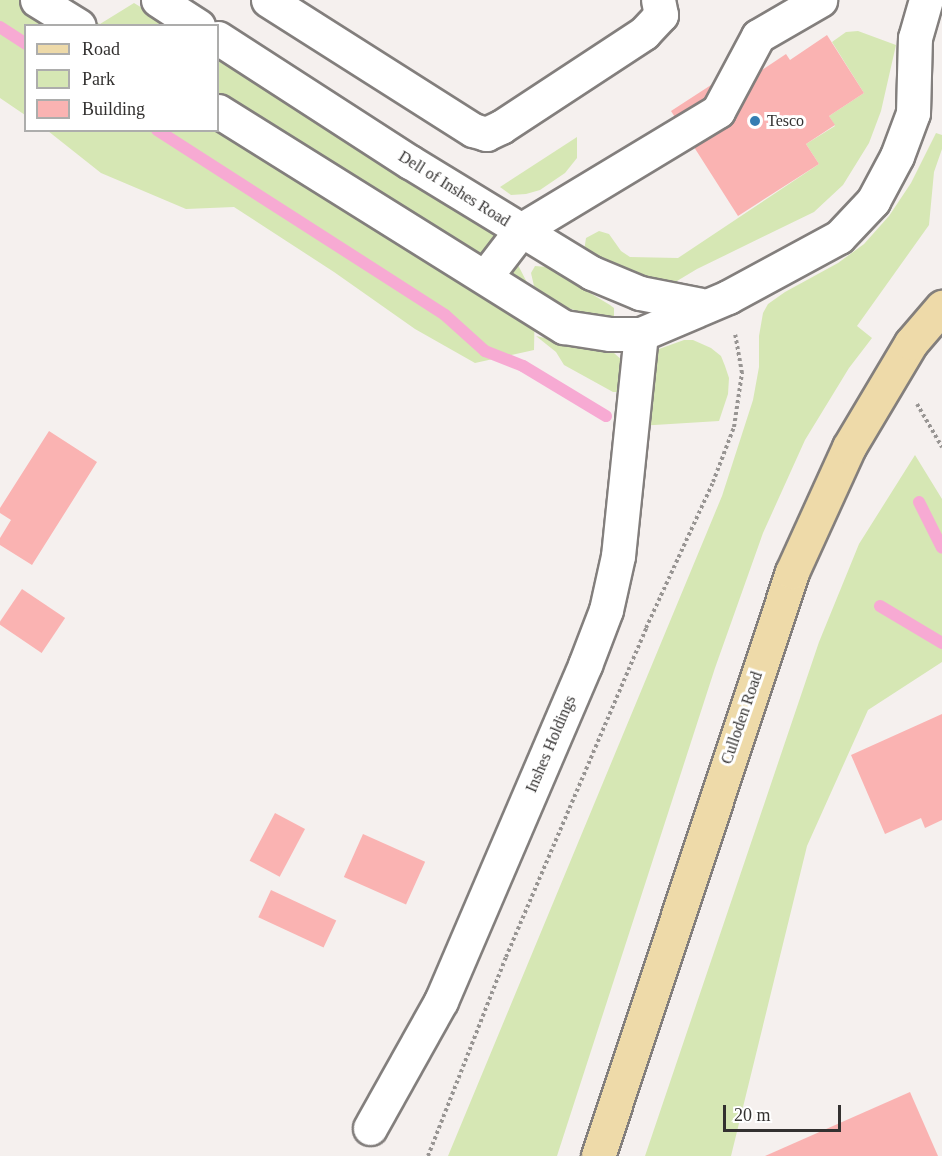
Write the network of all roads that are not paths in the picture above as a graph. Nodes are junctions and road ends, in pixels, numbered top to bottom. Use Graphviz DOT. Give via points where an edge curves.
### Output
graph roads {
  1 [pos="37,0"];
  2 [pos="158,0"];
  3 [pos="268,0"];
  4 [pos="658,0"];
  5 [pos="820,0"];
  6 [pos="926,0"];
  7 [pos="76,24"];
  8 [pos="195,24"];
  9 [pos="219,39"];
  10 [pos="219,112"];
  11 [pos="520,230"];
  12 [pos="485,277"];
  13 [pos="706,306"];
  14 [pos="942,307"];
  15 [pos="641,333"];
  16 [pos="370,1128"];
  17 [pos="598,1156"];
  1 -- 7 [label="street"];
  2 -- 8 [label="street"];
  3 -- 4 [label="street" via="473,130 486,134 501,128 644,33 661,15"];
  5 -- 11 [label="street" via="758,36 718,111"];
  6 -- 13 [label="street" via="915,38 913,113 897,156 873,201 839,237"];
  9 -- 11 [label="street, Dell of Inshes Road"];
  10 -- 12 [label="street"];
  11 -- 12 [label="street"];
  11 -- 13 [label="street, Dell of Inshes Road" via="592,273 640,293"];
  12 -- 15 [label="street" via="564,327 610,334"];
  13 -- 15 [label="street"];
  14 -- 17 [label="main road, Culloden Road" via="911,343 849,447 792,572"];
  15 -- 16 [label="street, Inshes Holdings" via="618,556 606,610 441,1001"];
}
